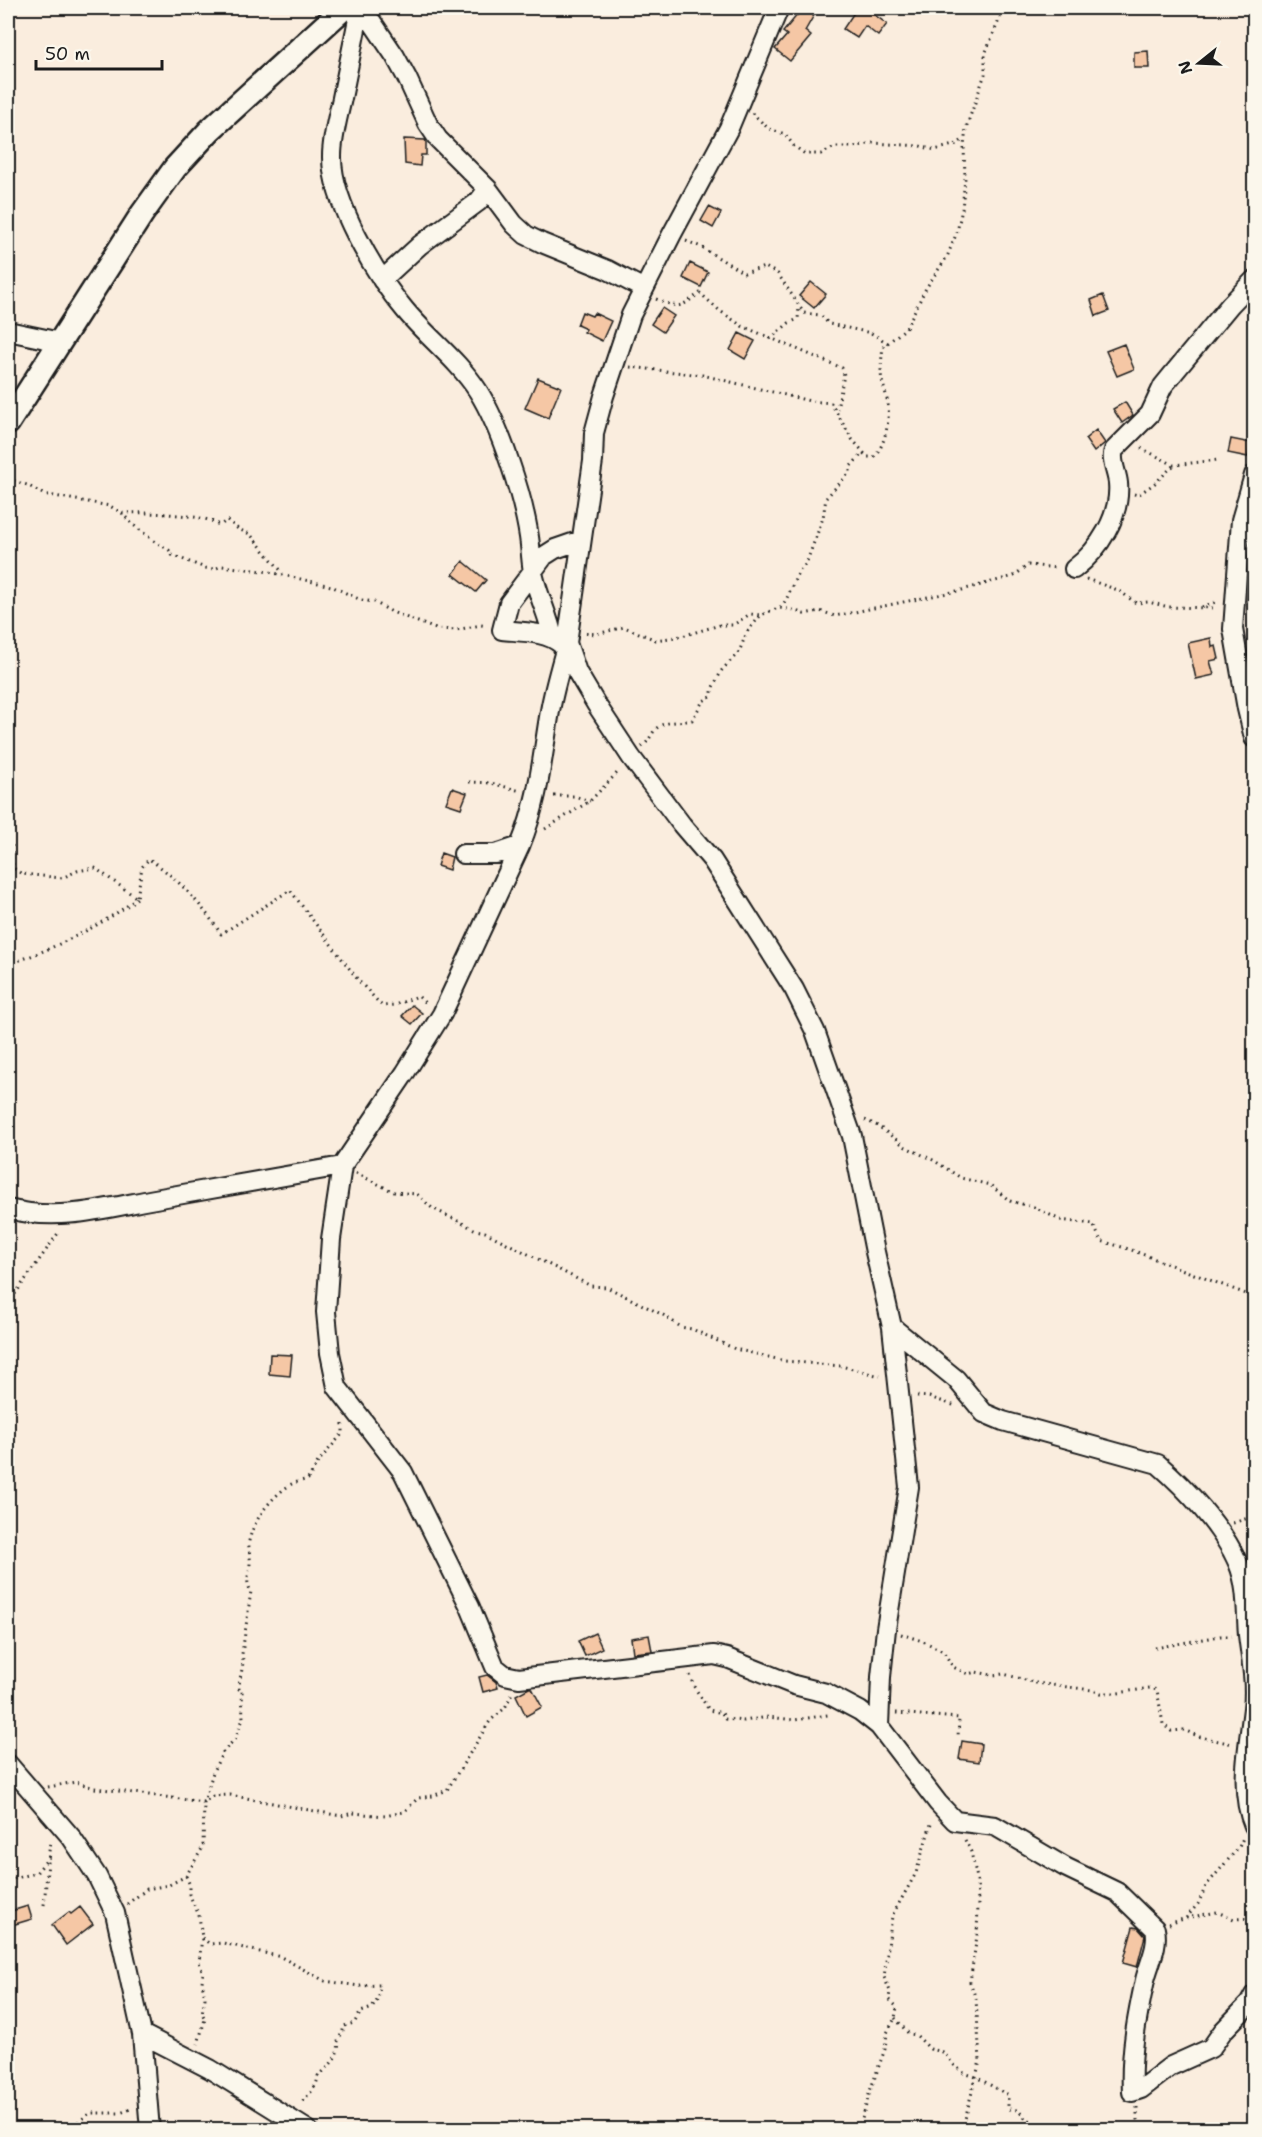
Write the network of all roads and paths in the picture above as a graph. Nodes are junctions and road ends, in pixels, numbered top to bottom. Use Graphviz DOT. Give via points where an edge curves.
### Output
graph roads {
  1 [pos="354,8"];
  2 [pos="779,8"];
  3 [pos="1004,8"];
  4 [pos="737,110"];
  5 [pos="965,137"];
  6 [pos="488,189"];
  7 [pos="672,234"];
  8 [pos="382,280"];
  9 [pos="1254,280"];
  10 [pos="643,293"];
  11 [pos="799,306"];
  12 [pos="8,331"];
  13 [pos="770,339"];
  14 [pos="60,342"];
  15 [pos="888,343"];
  16 [pos="614,364"];
  17 [pos="837,411"];
  18 [pos="8,423"];
  19 [pos="1119,446"];
  20 [pos="868,457"];
  21 [pos="1218,460"];
  22 [pos="1174,465"];
  23 [pos="1254,476"];
  24 [pos="8,478"];
  25 [pos="1118,498"];
  26 [pos="122,513"];
  27 [pos="581,540"];
  28 [pos="1074,569"];
  29 [pos="533,571"];
  30 [pos="284,575"];
  31 [pos="778,608"];
  32 [pos="1235,609"];
  33 [pos="760,615"];
  34 [pos="502,630"];
  35 [pos="564,640"];
  36 [pos="1254,738"];
  37 [pos="631,757"];
  38 [pos="469,782"];
  39 [pos="537,794"];
  40 [pos="590,801"];
  41 [pos="8,834"];
  42 [pos="520,846"];
  43 [pos="463,854"];
  44 [pos="137,898"];
  45 [pos="8,964"];
  46 [pos="442,1014"];
  47 [pos="844,1111"];
  48 [pos="342,1166"];
  49 [pos="8,1209"];
  50 [pos="74,1215"];
  51 [pos="1254,1297"];
  52 [pos="8,1304"];
  53 [pos="892,1327"];
  54 [pos="898,1384"];
  55 [pos="984,1413"];
  56 [pos="344,1419"];
  57 [pos="886,1629"];
  58 [pos="1248,1636"];
  59 [pos="1155,1648"];
  60 [pos="714,1655"];
  61 [pos="519,1678"];
  62 [pos="829,1714"];
  63 [pos="879,1719"];
  64 [pos="958,1737"];
  65 [pos="1248,1751"];
  66 [pos="8,1764"];
  67 [pos="30,1790"];
  68 [pos="204,1802"];
  69 [pos="938,1803"];
  70 [pos="51,1815"];
  71 [pos="955,1821"];
  72 [pos="1253,1823"];
  73 [pos="50,1856"];
  74 [pos="186,1876"];
  75 [pos="8,1880"];
  76 [pos="8,1894"];
  77 [pos="12,1896"];
  78 [pos="44,1905"];
  79 [pos="115,1913"];
  80 [pos="1186,1918"];
  81 [pos="1254,1918"];
  82 [pos="1155,1929"];
  83 [pos="202,1938"];
  84 [pos="1254,1995"];
  85 [pos="895,2018"];
  86 [pos="142,2034"];
  87 [pos="193,2060"];
  88 [pos="976,2077"];
  89 [pos="148,2105"];
  90 [pos="302,2125"];
  91 [pos="55,2130"];
  92 [pos="150,2130"];
  93 [pos="859,2130"];
  94 [pos="965,2130"];
  95 [pos="1050,2130"];
  1 -- 6 [label="street" via="372,22 395,56 438,139"];
  1 -- 8 [label="street" via="334,132 334,182 359,241"];
  1 -- 14 [label="street" via="227,113 175,168"];
  2 -- 4 [label="street"];
  3 -- 5 [label="path" via="985,54 985,74"];
  4 -- 5 [label="path" via="748,110 769,129 785,134 805,154 873,143 935,150 957,144"];
  4 -- 7 [label="street"];
  5 -- 15 [label="path" via="965,178 957,232 906,328"];
  6 -- 8 [label="street" via="478,202 420,245"];
  6 -- 10 [label="street" via="526,235 608,270"];
  7 -- 10 [label="street"];
  7 -- 11 [label="path" via="744,273 765,267 778,274"];
  8 -- 29 [label="street" via="414,321 463,369 479,393 519,493"];
  9 -- 19 [label="street" via="1163,386 1150,414"];
  10 -- 13 [label="path" via="672,306 687,304 700,293 742,326"];
  10 -- 16 [label="street"];
  11 -- 13 [label="path" via="798,319"];
  11 -- 15 [label="path" via="804,313 820,315 829,324 871,333"];
  12 -- 14 [label="street"];
  13 -- 17 [label="path" via="842,368"];
  14 -- 18 [label="street"];
  15 -- 20 [label="path" via="883,347 881,371 887,399 886,435 880,451"];
  16 -- 17 [label="path" via="702,375 831,403"];
  16 -- 27 [label="street" via="594,433"];
  17 -- 20 [label="path" via="857,447"];
  19 -- 22 [label="path" via="1132,444"];
  19 -- 25 [label="street" via="1112,456"];
  20 -- 31 [label="path" via="863,453 826,498 806,564"];
  21 -- 22 [label="path"];
  22 -- 25 [label="path" via="1138,495"];
  23 -- 32 [label="street" via="1241,520"];
  24 -- 26 [label="path" via="43,494 110,506"];
  25 -- 28 [label="street" via="1101,540 1088,559"];
  26 -- 30 [label="path" via="176,558 205,568 222,566"];
  26 -- 30 [label="path" via="177,515 217,524 231,521 250,534"];
  27 -- 29 [label="street" via="550,552"];
  27 -- 35 [label="street"];
  28 -- 31 [label="path" via="1028,565 1014,576 962,590 835,616"];
  28 -- 32 [label="path" via="1078,576 1118,590 1136,603"];
  29 -- 34 [label="street" via="509,603"];
  29 -- 35 [label="street" via="550,623"];
  30 -- 34 [label="path" via="331,586 436,629 481,625"];
  31 -- 33 [label="path"];
  32 -- 36 [label="street" via="1234,640"];
  33 -- 35 [label="path" via="750,614 733,626 720,625 656,640 624,627"];
  33 -- 37 [label="path" via="739,652 722,670 711,697 703,701 692,720 656,728 649,741"];
  34 -- 35 [label="street"];
  35 -- 37 [label="street" via="596,704"];
  35 -- 39 [label="street"];
  37 -- 40 [label="path"];
  37 -- 47 [label="street" via="712,860 794,989 815,1031"];
  38 -- 39 [label="path" via="492,783"];
  39 -- 40 [label="path"];
  39 -- 42 [label="street"];
  40 -- 42 [label="path"];
  41 -- 44 [label="path" via="13,868 22,874 62,878 95,868"];
  42 -- 43 [label="street" via="496,854"];
  42 -- 46 [label="street"];
  44 -- 45 [label="path" via="117,914"];
  44 -- 46 [label="path" via="142,867 149,860 164,869 208,913 221,934 290,890 382,1006 417,996"];
  46 -- 48 [label="street"];
  47 -- 51 [label="path" via="878,1126 961,1178 990,1185 1010,1201 1060,1220 1093,1224 1101,1241"];
  47 -- 53 [label="street"];
  48 -- 50 [label="street"];
  48 -- 54 [label="path" via="394,1192 417,1194 432,1208 476,1230 735,1349 785,1361 841,1366 888,1377"];
  48 -- 61 [label="street" via="331,1239 327,1312 337,1387 403,1472 495,1667 505,1675"];
  49 -- 50 [label="street" via="26,1214"];
  50 -- 52 [label="path"];
  53 -- 54 [label="street"];
  53 -- 55 [label="street" via="956,1379"];
  54 -- 55 [label="path" via="950,1405"];
  54 -- 57 [label="street" via="909,1487"];
  55 -- 58 [label="street" via="1158,1464 1177,1480 1217,1528 1238,1564"];
  56 -- 68 [label="path" via="343,1433 308,1479 290,1485 269,1501 254,1529 249,1543 251,1558 246,1584 251,1591 244,1664 239,1677 243,1719 235,1739 214,1769"];
  57 -- 63 [label="street"];
  57 -- 65 [label="path" via="943,1651 953,1667 968,1674 1004,1674 1101,1693 1157,1690 1163,1724 1171,1731 1184,1730"];
  58 -- 59 [label="path" via="1221,1636"];
  58 -- 65 [label="street" via="1254,1665"];
  60 -- 61 [label="street"];
  60 -- 62 [label="path" via="689,1674 709,1710 722,1713 725,1719 795,1720"];
  60 -- 63 [label="street" via="826,1693"];
  61 -- 68 [label="path" via="505,1708 490,1721 447,1790 418,1798 404,1812 341,1816 230,1795 213,1796"];
  63 -- 64 [label="path" via="959,1718"];
  63 -- 69 [label="street"];
  65 -- 72 [label="street" via="1246,1786"];
  66 -- 67 [label="street"];
  67 -- 68 [label="path" via="76,1782 94,1788"];
  67 -- 70 [label="street"];
  68 -- 74 [label="path" via="203,1846"];
  69 -- 71 [label="street"];
  69 -- 85 [label="path" via="916,1873 892,1916 884,1977 889,1999 897,2007"];
  70 -- 73 [label="path"];
  70 -- 79 [label="street" via="97,1876"];
  71 -- 82 [label="street" via="995,1826 1117,1892 1132,1915"];
  71 -- 88 [label="path" via="971,1852 976,1878 977,1936 970,1982 976,1999 980,2056"];
  72 -- 80 [label="path"];
  73 -- 75 [label="path" via="36,1873"];
  73 -- 78 [label="path"];
  74 -- 79 [label="path" via="169,1886 147,1889"];
  74 -- 83 [label="path"];
  76 -- 77 [label="path"];
  79 -- 86 [label="street"];
  80 -- 81 [label="path" via="1217,1912 1234,1919"];
  80 -- 82 [label="path"];
  82 -- 84 [label="street" via="1157,1937 1133,2039 1132,2092 1171,2066 1211,2048"];
  83 -- 87 [label="path" via="199,1962 205,2019"];
  83 -- 90 [label="path" via="210,1944 223,1943 281,1957 325,1981 380,1985 372,2008 344,2026 333,2060 299,2107"];
  85 -- 88 [label="path" via="909,2034 916,2035 930,2049 943,2052 964,2073"];
  85 -- 93 [label="path" via="887,2033"];
  86 -- 87 [label="street"];
  86 -- 89 [label="street"];
  87 -- 90 [label="street"];
  88 -- 94 [label="path"];
  88 -- 95 [label="path" via="1008,2095 1008,2109 1018,2110 1025,2118"];
  89 -- 91 [label="path" via="120,2113 90,2113"];
  89 -- 92 [label="street"];
}
